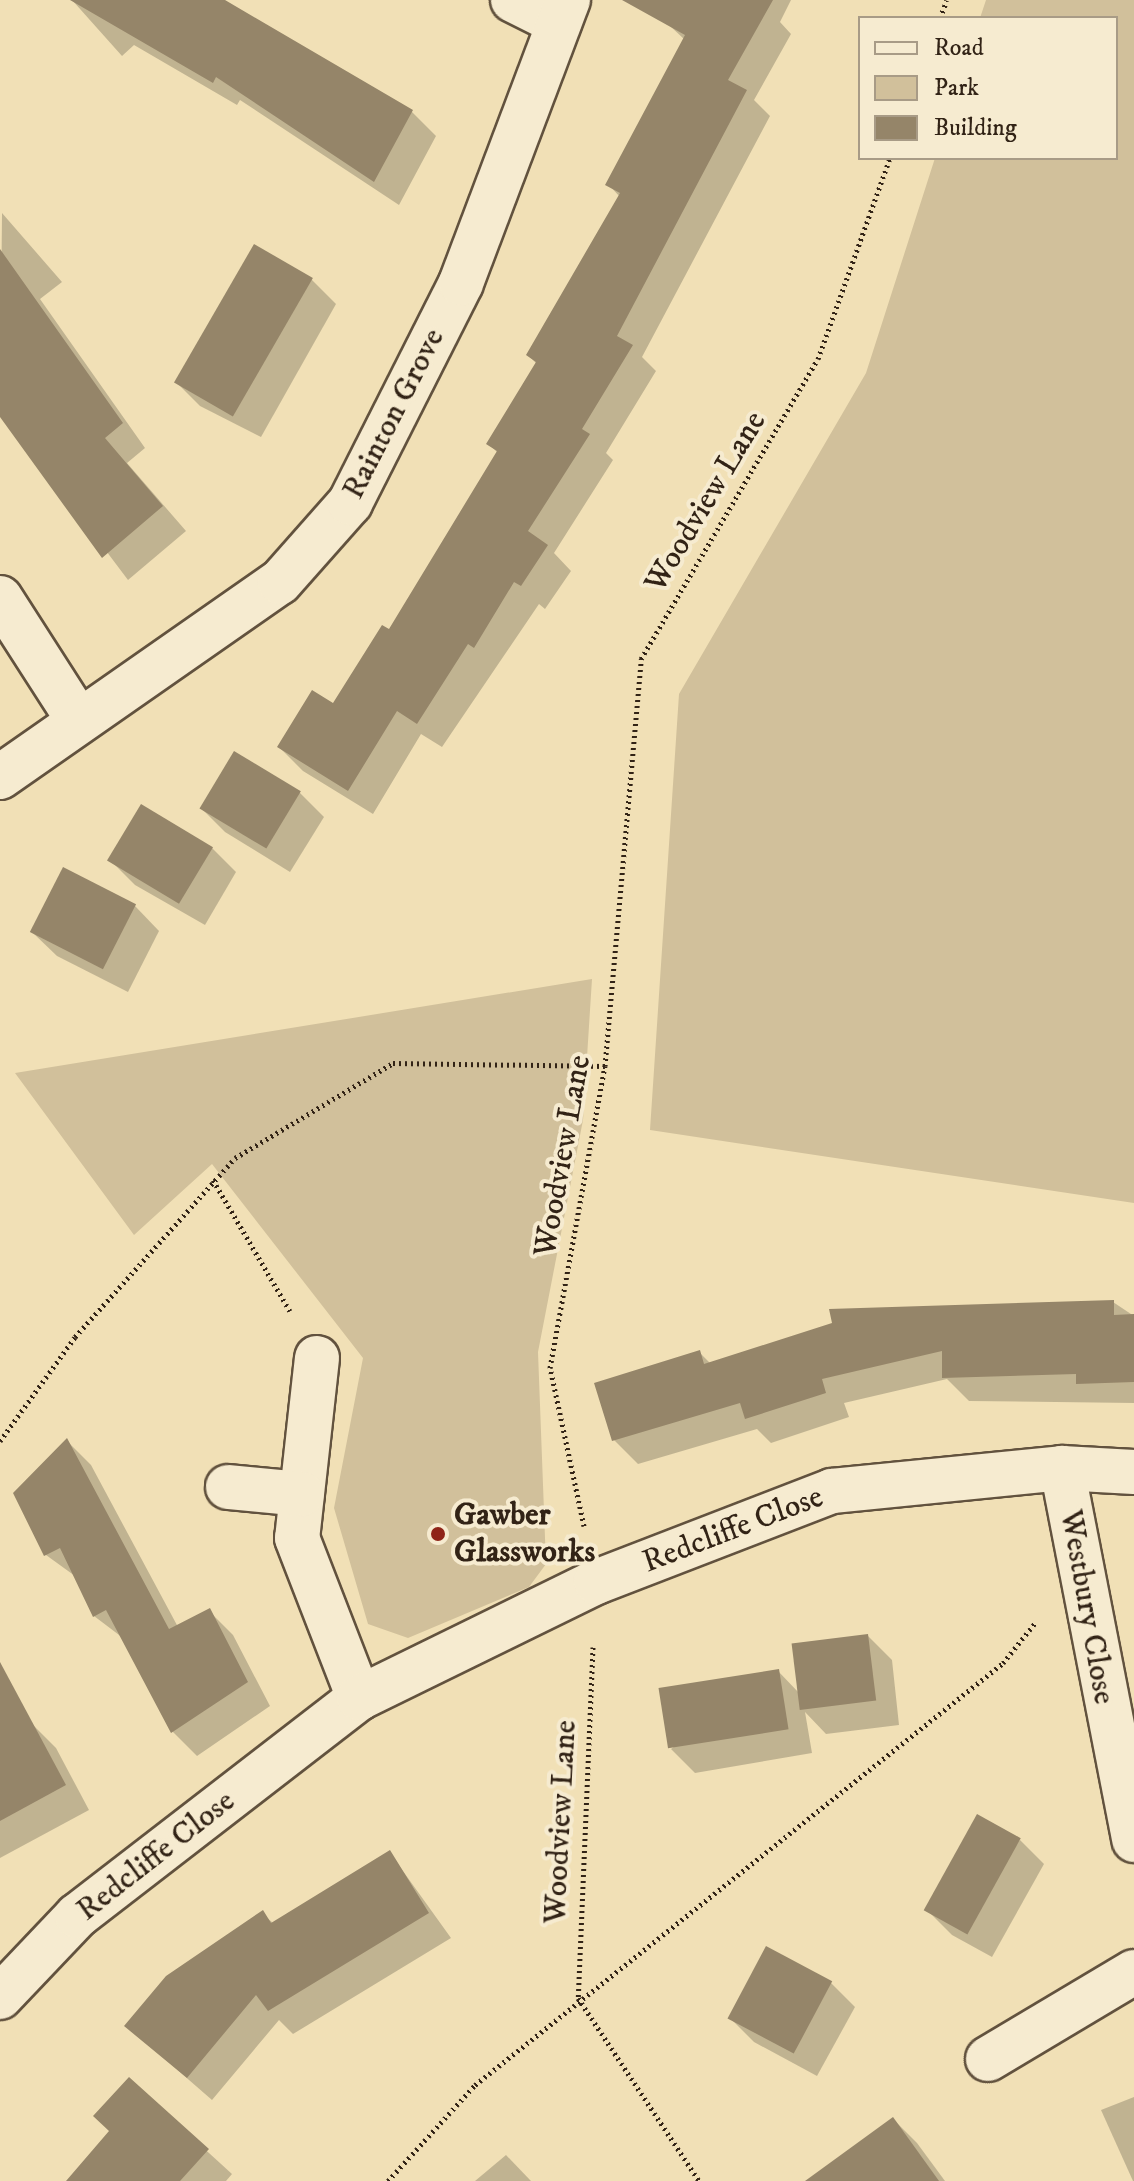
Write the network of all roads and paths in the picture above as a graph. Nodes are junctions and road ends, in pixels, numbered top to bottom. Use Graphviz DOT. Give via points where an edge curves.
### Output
graph roads {
  1 [pos="513,0"];
  2 [pos="564,12"];
  3 [pos="889,160"];
  4 [pos="0,598"];
  5 [pos="79,721"];
  6 [pos="0,777"];
  7 [pos="605,1066"];
  8 [pos="213,1180"];
  9 [pos="317,1358"];
  10 [pos="0,1441"];
  11 [pos="1062,1468"];
  12 [pos="1134,1472"];
  13 [pos="228,1487"];
  14 [pos="302,1494"];
  15 [pos="1078,1570"];
  16 [pos="596,1582"];
  17 [pos="359,1698"];
  18 [pos="1134,1840"];
  19 [pos="1134,1972"];
  20 [pos="0,1997"];
  21 [pos="578,1998"];
  22 [pos="988,2059"];
  23 [pos="388,2181"];
  24 [pos="699,2181"];
  1 -- 2 [label="street"];
  2 -- 5 [label="street, Rainton Grove" via="461,283 350,503 280,582"];
  3 -- 7 [label="path, Woodview Lane" via="818,359 641,659"];
  4 -- 5 [label="street"];
  5 -- 6 [label="street, Rainton Grove"];
  7 -- 8 [label="path" via="393,1063 235,1158"];
  7 -- 16 [label="path, Woodview Lane" via="550,1368"];
  8 -- 9 [label="path"];
  8 -- 10 [label="path" via="75,1337"];
  9 -- 14 [label="street"];
  11 -- 12 [label="street, Redcliffe Close"];
  11 -- 15 [label="street, Westbury Close"];
  11 -- 16 [label="street, Redcliffe Close" via="832,1491"];
  13 -- 14 [label="street"];
  14 -- 17 [label="street" via="297,1538"];
  15 -- 18 [label="street, Westbury Close"];
  15 -- 21 [label="path" via="1003,1663"];
  16 -- 17 [label="street, Redcliffe Close"];
  16 -- 21 [label="path, Woodview Lane"];
  17 -- 20 [label="street, Redcliffe Close" via="77,1916"];
  19 -- 22 [label="street"];
  21 -- 23 [label="path" via="475,2085"];
  21 -- 24 [label="path"];
}
